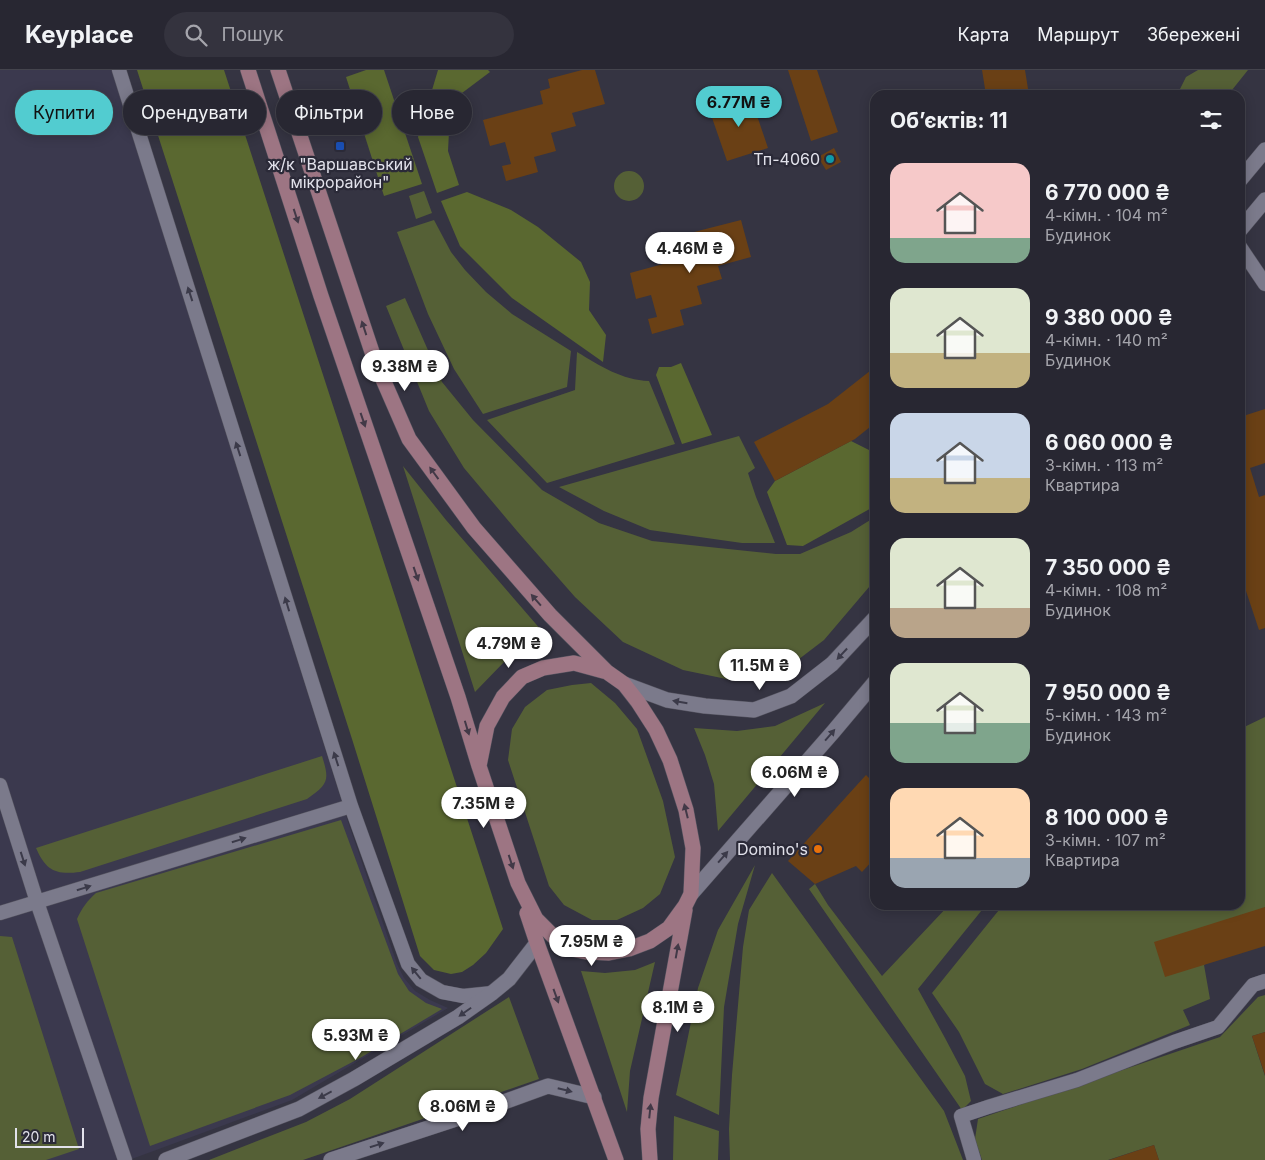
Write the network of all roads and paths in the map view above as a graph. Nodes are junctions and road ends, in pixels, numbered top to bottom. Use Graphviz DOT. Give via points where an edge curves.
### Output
graph roads {
  1 [pos="119,70"];
  2 [pos="248,70"];
  3 [pos="278,70"];
  4 [pos="1265,150"];
  5 [pos="1245,174"];
  6 [pos="1265,200"];
  7 [pos="1245,224"];
  8 [pos="1245,254"];
  9 [pos="1265,284"];
  10 [pos="870,623"];
  11 [pos="607,672"];
  12 [pos="624,684"];
  13 [pos="870,688"];
  14 [pos="479,766"];
  15 [pos="0,784"];
  16 [pos="351,806"];
  17 [pos="518,883"];
  18 [pos="688,900"];
  19 [pos="37,902"];
  20 [pos="0,913"];
  21 [pos="537,943"];
  22 [pos="1265,981"];
  23 [pos="492,993"];
  24 [pos="594,1097"];
  25 [pos="125,1160"];
  26 [pos="166,1160"];
  27 [pos="331,1160"];
  28 [pos="616,1160"];
  29 [pos="650,1160"];
  30 [pos="974,1160"];
  16 -- 1 [label="lane, one-way"];
  2 -- 14 [label="main road, one-way"];
  11 -- 3 [label="main road, one-way" via="550,615 474,528 409,438 374,361"];
  4 -- 5 [label="street"];
  6 -- 7 [label="street"];
  8 -- 9 [label="lane"];
  10 -- 12 [label="street, one-way" via="832,664 791,696 754,710 666,700"];
  11 -- 12 [label="main road"];
  11 -- 14 [label="main road" via="574,663 543,668 522,677 503,697 487,726"];
  18 -- 12 [label="main road, one-way" via="693,848 686,810 670,760 656,730"];
  18 -- 13 [label="street, one-way"];
  14 -- 17 [label="main road, one-way"];
  15 -- 19 [label="lane, one-way"];
  19 -- 16 [label="lane, one-way"];
  23 -- 16 [label="lane, one-way" via="463,996 442,992 421,980 408,964"];
  17 -- 18 [label="main road" via="536,919 572,949 586,952 609,953 650,940 669,928"];
  17 -- 21 [label="main road"];
  29 -- 18 [label="main road, one-way" via="651,1098"];
  19 -- 20 [label="lane"];
  19 -- 25 [label="lane"];
  21 -- 23 [label="street" via="509,979"];
  21 -- 24 [label="main road, one-way"];
  22 -- 30 [label="lane" via="1253,985 1218,1026 1077,1080 961,1116"];
  23 -- 26 [label="street, one-way" via="417,1042 299,1109"];
  27 -- 24 [label="street, one-way" via="548,1086"];
  24 -- 28 [label="main road"];
}
